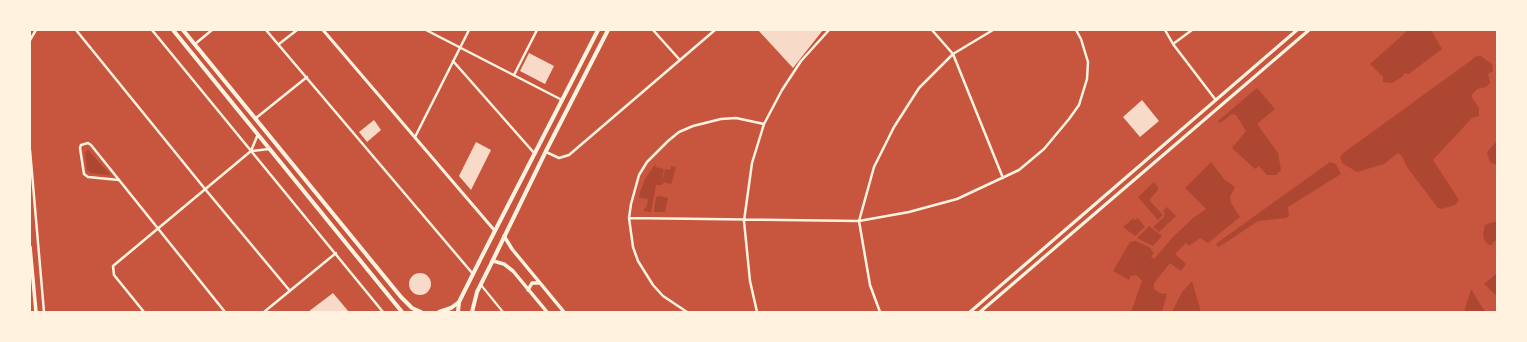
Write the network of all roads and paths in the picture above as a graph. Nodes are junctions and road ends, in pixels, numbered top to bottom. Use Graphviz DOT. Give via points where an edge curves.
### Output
graph roads {
  1 [pos="36,30"];
  2 [pos="76,30"];
  3 [pos="152,30"];
  4 [pos="173,30"];
  5 [pos="183,30"];
  6 [pos="212,30"];
  7 [pos="266,30"];
  8 [pos="297,30"];
  9 [pos="323,30"];
  10 [pos="426,30"];
  11 [pos="469,30"];
  12 [pos="537,30"];
  13 [pos="598,30"];
  14 [pos="608,30"];
  15 [pos="654,30"];
  16 [pos="715,30"];
  17 [pos="829,30"];
  18 [pos="932,30"];
  19 [pos="992,30"];
  20 [pos="1076,30"];
  21 [pos="1165,30"];
  22 [pos="1192,30"];
  23 [pos="1297,30"];
  24 [pos="1309,30"];
  25 [pos="30,40"];
  26 [pos="195,44"];
  27 [pos="279,44"];
  28 [pos="1173,44"];
  29 [pos="1281,44"];
  30 [pos="460,47"];
  31 [pos="1285,50"];
  32 [pos="953,54"];
  33 [pos="679,59"];
  34 [pos="453,61"];
  35 [pos="514,75"];
  36 [pos="307,77"];
  37 [pos="1216,99"];
  38 [pos="563,101"];
  39 [pos="256,118"];
  40 [pos="764,124"];
  41 [pos="258,133"];
  42 [pos="414,138"];
  43 [pos="30,150"];
  44 [pos="272,150"];
  45 [pos="252,151"];
  46 [pos="546,151"];
  47 [pos="535,154"];
  48 [pos="1003,178"];
  49 [pos="118,180"];
  50 [pos="205,189"];
  51 [pos="629,218"];
  52 [pos="744,221"];
  53 [pos="859,221"];
  54 [pos="157,228"];
  55 [pos="495,231"];
  56 [pos="504,236"];
  57 [pos="30,247"];
  58 [pos="336,253"];
  59 [pos="491,263"];
  60 [pos="473,274"];
  61 [pos="539,283"];
  62 [pos="480,284"];
  63 [pos="290,290"];
  64 [pos="528,290"];
  65 [pos="459,302"];
  66 [pos="36,312"];
  67 [pos="44,312"];
  68 [pos="144,312"];
  69 [pos="225,312"];
  70 [pos="264,312"];
  71 [pos="383,312"];
  72 [pos="402,312"];
  73 [pos="421,312"];
  74 [pos="439,312"];
  75 [pos="458,312"];
  76 [pos="472,312"];
  77 [pos="503,312"];
  78 [pos="547,312"];
  79 [pos="564,312"];
  80 [pos="687,312"];
  81 [pos="757,312"];
  82 [pos="880,312"];
  83 [pos="970,312"];
  84 [pos="980,312"];
  1 -- 25 [label="street"];
  2 -- 50 [label="street"];
  3 -- 45 [label="street"];
  4 -- 41 [label="main road"];
  5 -- 26 [label="main road"];
  6 -- 26 [label="street"];
  7 -- 27 [label="street"];
  8 -- 27 [label="street"];
  9 -- 42 [label="street"];
  10 -- 30 [label="street"];
  11 -- 30 [label="street"];
  12 -- 35 [label="street"];
  13 -- 38 [label="main road"];
  14 -- 46 [label="main road"];
  15 -- 33 [label="street"];
  16 -- 33 [label="street"];
  17 -- 40 [label="street" via="801,62"];
  18 -- 32 [label="street"];
  19 -- 32 [label="street"];
  20 -- 48 [label="street" via="1088,62 1087,79 1079,105 1044,149 1019,170"];
  21 -- 28 [label="street"];
  22 -- 28 [label="street"];
  23 -- 29 [label="street"];
  24 -- 31 [label="street"];
  26 -- 39 [label="main road"];
  27 -- 36 [label="street"];
  28 -- 37 [label="street"];
  29 -- 31 [label="street"];
  29 -- 37 [label="street"];
  30 -- 34 [label="street"];
  30 -- 35 [label="street"];
  31 -- 84 [label="street"];
  32 -- 48 [label="street"];
  32 -- 53 [label="street" via="919,88 894,127 874,167"];
  33 -- 46 [label="street" via="570,155 559,158"];
  34 -- 42 [label="street"];
  34 -- 47 [label="street"];
  35 -- 38 [label="street"];
  36 -- 39 [label="street"];
  36 -- 60 [label="street"];
  37 -- 83 [label="street"];
  38 -- 47 [label="main road"];
  39 -- 73 [label="main road" via="401,297 412,308"];
  40 -- 51 [label="street" via="736,118 721,119 679,132 657,151 639,175 630,204"];
  40 -- 52 [label="street" via="752,163"];
  41 -- 44 [label="main road"];
  41 -- 45 [label="street"];
  42 -- 55 [label="street"];
  43 -- 67 [label="street"];
  44 -- 45 [label="street"];
  44 -- 72 [label="main road"];
  45 -- 50 [label="street"];
  45 -- 58 [label="street"];
  46 -- 56 [label="main road"];
  47 -- 55 [label="main road"];
  48 -- 53 [label="street" via="957,199 909,212"];
  49 -- 49 [label="street" via="92,178 84,174 81,145 91,145"];
  49 -- 54 [label="street"];
  50 -- 54 [label="street"];
  50 -- 63 [label="street"];
  51 -- 52 [label="street"];
  51 -- 80 [label="street" via="633,247 645,274 663,296"];
  52 -- 53 [label="street"];
  52 -- 81 [label="street" via="748,266"];
  53 -- 82 [label="street" via="870,285"];
  54 -- 68 [label="street" via="115,263 112,269"];
  54 -- 69 [label="street"];
  55 -- 60 [label="main road"];
  56 -- 59 [label="main road"];
  56 -- 61 [label="main road"];
  57 -- 66 [label="main road"];
  58 -- 63 [label="street"];
  58 -- 71 [label="street"];
  59 -- 62 [label="main road"];
  59 -- 64 [label="main road" via="508,266"];
  60 -- 65 [label="main road"];
  61 -- 64 [label="main road" via="532,283"];
  61 -- 79 [label="main road"];
  62 -- 76 [label="main road"];
  62 -- 77 [label="street"];
  63 -- 70 [label="street"];
  64 -- 78 [label="main road"];
  65 -- 74 [label="main road"];
  65 -- 75 [label="main road"];
}
